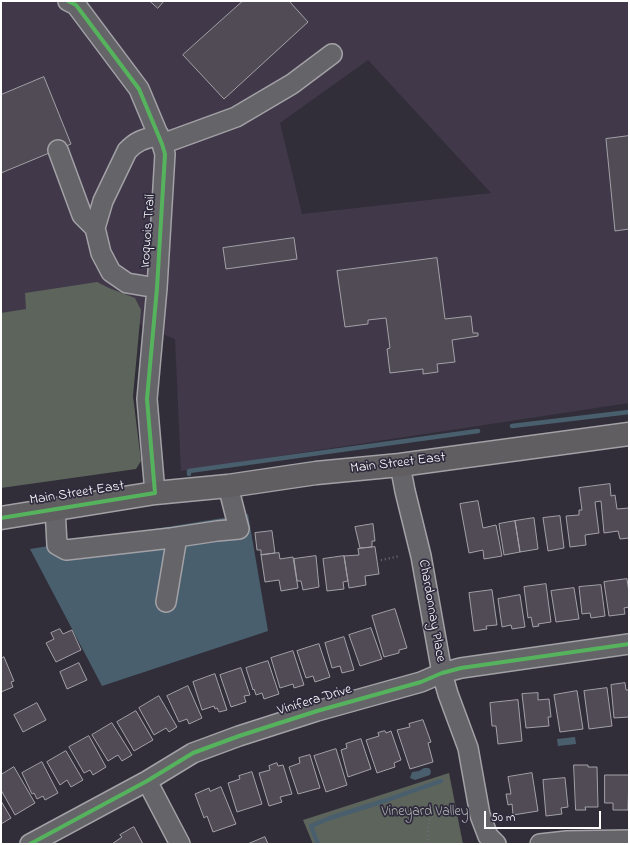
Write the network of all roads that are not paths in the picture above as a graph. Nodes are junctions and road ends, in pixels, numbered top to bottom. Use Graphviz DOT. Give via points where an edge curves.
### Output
graph roads {
  1 [pos="68,1"];
  2 [pos="332,54"];
  3 [pos="161,139"];
  4 [pos="58,150"];
  5 [pos="95,228"];
  6 [pos="157,288"];
  7 [pos="629,434"];
  8 [pos="400,465"];
  9 [pos="228,486"];
  10 [pos="156,493"];
  11 [pos="54,508"];
  12 [pos="1,518"];
  13 [pos="177,537"];
  14 [pos="166,602"];
  15 [pos="629,644"];
  16 [pos="442,673"];
  17 [pos="146,781"];
  18 [pos="629,840"];
  19 [pos="30,844"];
  20 [pos="180,844"];
  21 [pos="496,844"];
  22 [pos="540,844"];
  1 -- 3 [label="street, Iroquois Trail" via="76,5 139,89"];
  2 -- 3 [label="street" via="292,84 236,117"];
  3 -- 5 [label="street" via="139,140 127,151 103,201"];
  3 -- 6 [label="street, Iroquois Trail" via="165,154"];
  4 -- 5 [label="street" via="82,215"];
  5 -- 6 [label="street" via="101,253 111,272 128,283"];
  6 -- 10 [label="street, Iroquois Trail" via="148,399"];
  7 -- 8 [label="main road, Main Street East"];
  8 -- 9 [label="main road, Main Street East"];
  8 -- 16 [label="street, Chardonnay Place" via="421,556"];
  9 -- 10 [label="main road, Main Street East"];
  9 -- 13 [label="street" via="239,529"];
  10 -- 11 [label="main road, Main Street East"];
  11 -- 12 [label="main road, Main Street East"];
  11 -- 13 [label="street" via="57,545 66,550"];
  13 -- 14 [label="street"];
  15 -- 16 [label="street, Vinifera Drive" via="466,667"];
  16 -- 17 [label="street, Vinifera Drive" via="421,682 233,738 193,753"];
  16 -- 21 [label="street, Chardonnay Place" via="468,748 480,815 488,836"];
  17 -- 19 [label="street, Vinifera Drive"];
  17 -- 20 [label="street"];
  18 -- 22 [label="street"];
}
